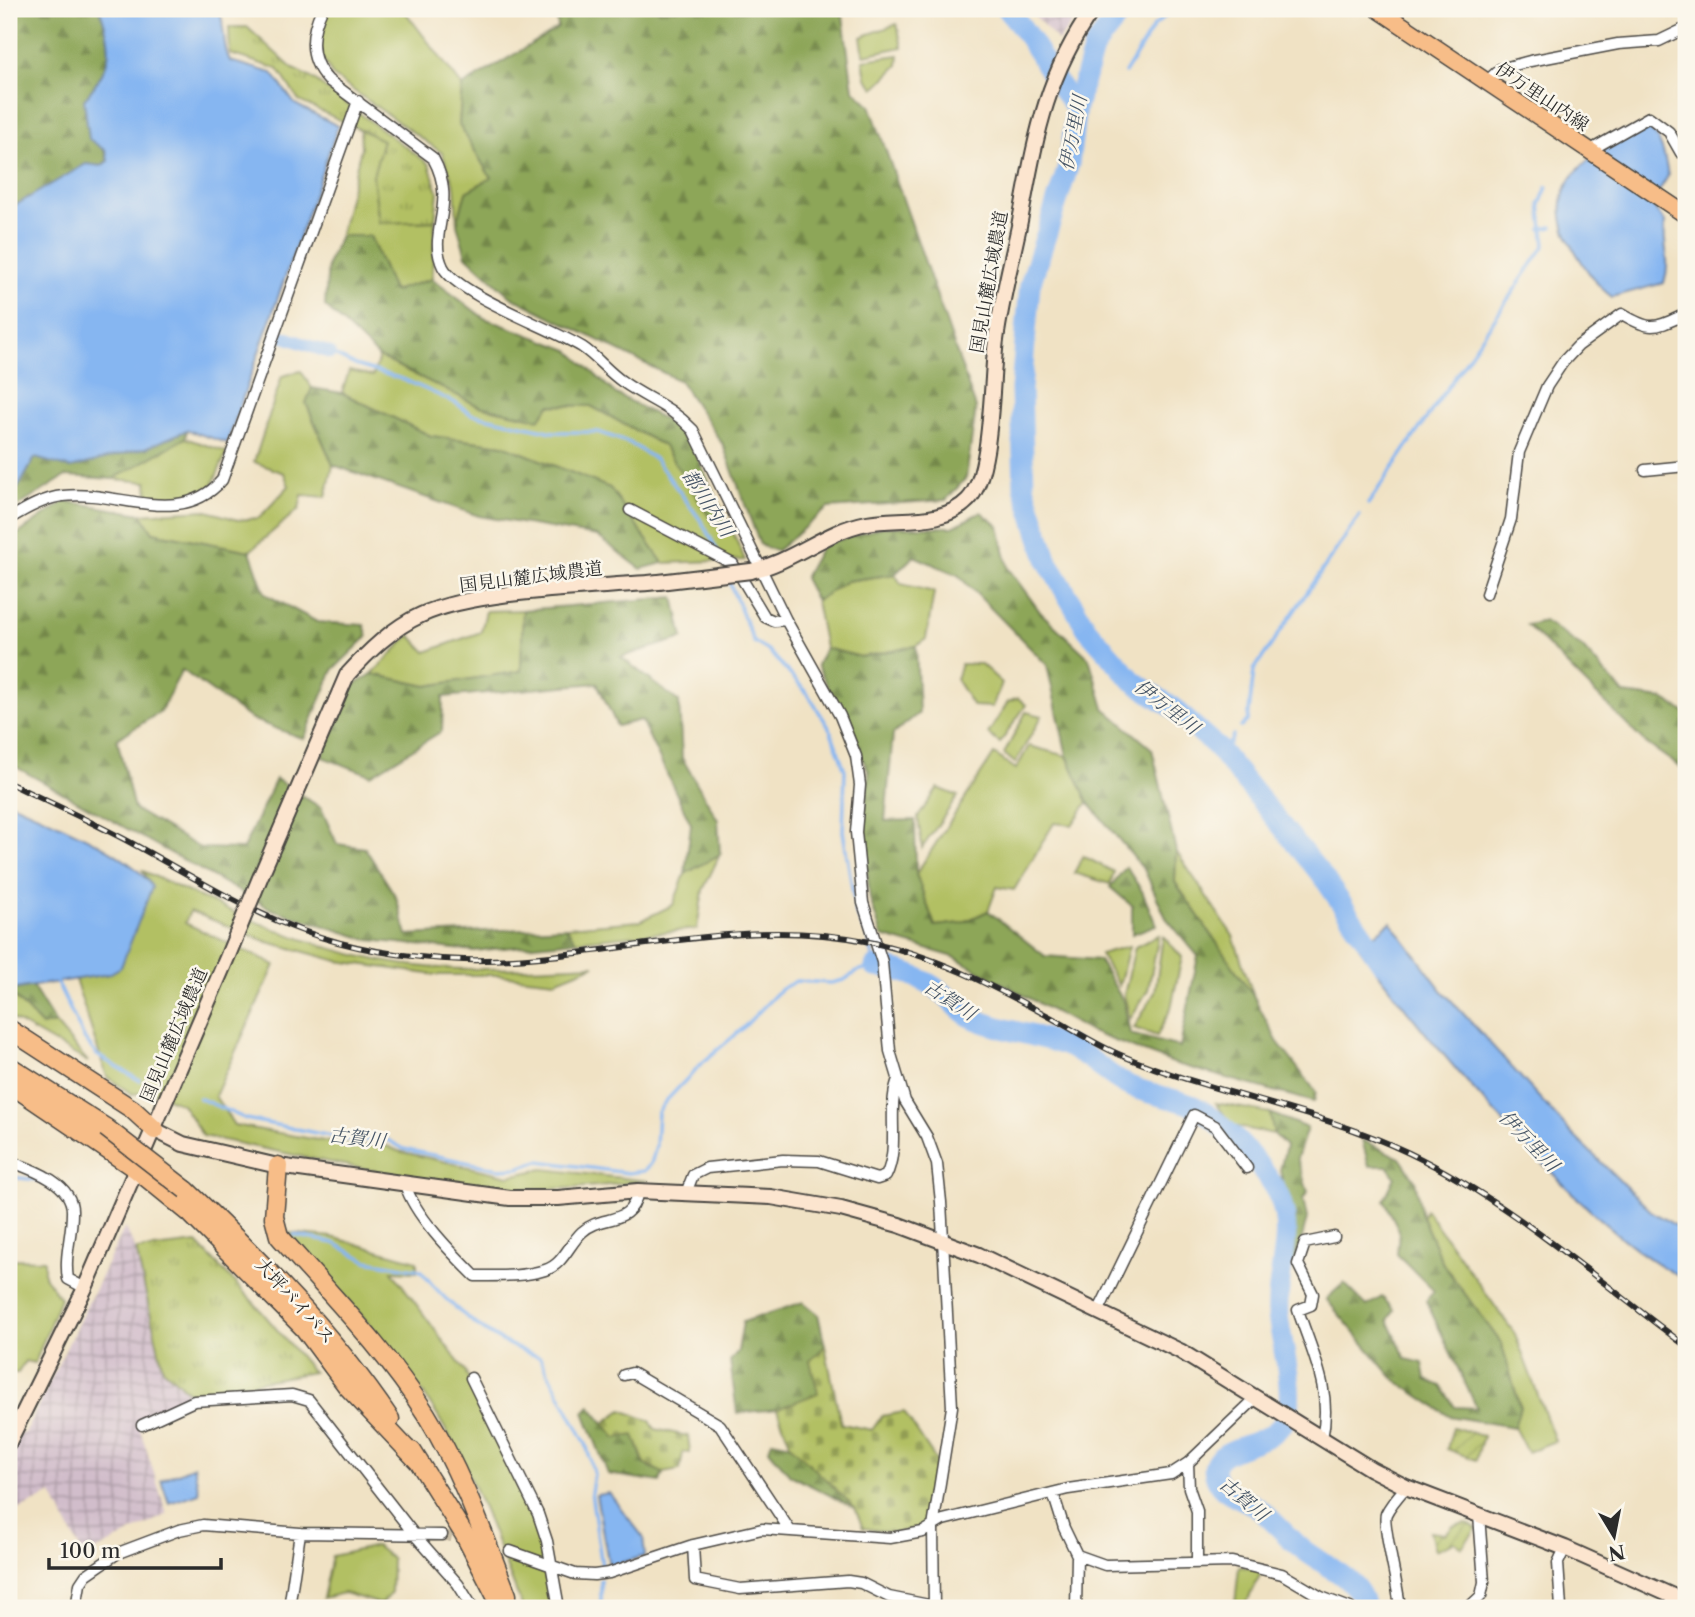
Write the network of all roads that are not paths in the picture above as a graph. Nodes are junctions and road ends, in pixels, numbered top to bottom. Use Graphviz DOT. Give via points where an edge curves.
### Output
graph roads {
  1 [pos="322,9"];
  2 [pos="1094,9"];
  3 [pos="1378,9"];
  4 [pos="1686,28"];
  5 [pos="1486,82"];
  6 [pos="358,102"];
  7 [pos="1588,152"];
  8 [pos="1686,154"];
  9 [pos="1686,215"];
  10 [pos="1686,314"];
  11 [pos="1686,466"];
  12 [pos="1645,470"];
  13 [pos="630,510"];
  14 [pos="9,519"];
  15 [pos="757,570"];
  16 [pos="1486,594"];
  17 [pos="786,620"];
  18 [pos="9,1029"];
  19 [pos="9,1066"];
  20 [pos="897,1082"];
  21 [pos="9,1083"];
  22 [pos="155,1129"];
  23 [pos="9,1161"];
  24 [pos="278,1166"];
  25 [pos="1247,1168"];
  26 [pos="136,1169"];
  27 [pos="405,1184"];
  28 [pos="638,1191"];
  29 [pos="686,1193"];
  30 [pos="1334,1237"];
  31 [pos="942,1240"];
  32 [pos="85,1287"];
  33 [pos="1099,1310"];
  34 [pos="624,1375"];
  35 [pos="471,1378"];
  36 [pos="1263,1400"];
  37 [pos="142,1425"];
  38 [pos="1322,1438"];
  39 [pos="9,1442"];
  40 [pos="418,1461"];
  41 [pos="1188,1463"];
  42 [pos="1406,1487"];
  43 [pos="1054,1493"];
  44 [pos="1479,1515"];
  45 [pos="933,1527"];
  46 [pos="789,1529"];
  47 [pos="300,1533"];
  48 [pos="413,1533"];
  49 [pos="442,1535"];
  50 [pos="693,1545"];
  51 [pos="1564,1548"];
  52 [pos="510,1551"];
  53 [pos="1077,1555"];
  54 [pos="1197,1561"];
  55 [pos="549,1563"];
  56 [pos="1686,1602"];
  57 [pos="934,1607"];
  58 [pos="76,1608"];
  59 [pos="289,1608"];
  60 [pos="473,1608"];
  61 [pos="502,1608"];
  62 [pos="512,1608"];
  63 [pos="559,1608"];
  64 [pos="1076,1608"];
  65 [pos="1350,1608"];
  66 [pos="1400,1608"];
  67 [pos="1468,1608"];
  68 [pos="1561,1608"];
  1 -- 6 [label="street" via="313,28 317,68"];
  2 -- 15 [label="street, 国見山麓広域農道" via="1067,48 1043,108 996,340 986,446 978,484 969,500 936,517 894,519 840,530 788,560"];
  3 -- 5 [label="main road, 伊万里山内線"];
  4 -- 5 [label="street" via="1659,41 1618,44 1500,69"];
  5 -- 7 [label="main road, 伊万里山内線"];
  6 -- 14 [label="street" via="234,450 212,492 177,506 63,496"];
  6 -- 15 [label="street" via="433,158 441,173 445,205 438,250 444,269 463,286 583,348 623,382 674,411 693,430"];
  7 -- 8 [label="street" via="1649,117 1669,132"];
  7 -- 9 [label="main road, 伊万里山内線"];
  10 -- 16 [label="street" via="1654,328 1622,314 1563,362 1547,386 1520,452 1511,519"];
  11 -- 12 [label="street"];
  13 -- 17 [label="street" via="733,564 765,617"];
  15 -- 17 [label="street"];
  15 -- 22 [label="street, 国見山麓広域農道, bridge" via="454,605 422,614 367,653 347,675"];
  17 -- 20 [label="street" via="856,756 860,785 856,832 863,903 883,966"];
  18 -- 22 [label="highway" via="132,1109"];
  19 -- 40 [label="highway, 大坪バイパス, bridge" via="106,1128 186,1190 307,1309 366,1382"];
  20 -- 29 [label="street" via="891,1100 892,1163 886,1176 877,1179 819,1161 783,1160 707,1168 694,1175"];
  20 -- 31 [label="street" via="937,1164"];
  21 -- 26 [label="highway"];
  22 -- 24 [label="street" via="183,1144"];
  22 -- 26 [label="street, 国見山麓広域農道"];
  23 -- 32 [label="street" via="51,1179 71,1202 65,1261 68,1279"];
  24 -- 27 [label="street"];
  24 -- 62 [label="highway" via="274,1217 279,1236 367,1334 425,1414 470,1498"];
  25 -- 33 [label="street" via="1215,1126 1194,1115"];
  26 -- 32 [label="street, 国見山麓広域農道"];
  26 -- 40 [label="highway" via="257,1278"];
  27 -- 28 [label="street" via="510,1198"];
  27 -- 28 [label="street" via="408,1196 475,1276 546,1270 559,1262 583,1231 624,1216 636,1203"];
  28 -- 29 [label="street"];
  29 -- 31 [label="street" via="771,1198 841,1209"];
  30 -- 38 [label="street" via="1305,1243 1298,1264 1313,1294 1311,1305 1298,1310 1323,1381 1326,1420"];
  31 -- 33 [label="street"];
  31 -- 45 [label="street" via="952,1407"];
  32 -- 39 [label="street, 国見山麓広域農道"];
  33 -- 36 [label="street"];
  34 -- 46 [label="street" via="632,1373 720,1424"];
  35 -- 55 [label="street" via="538,1514"];
  36 -- 38 [label="street"];
  36 -- 41 [label="street"];
  37 -- 48 [label="street" via="194,1401 292,1395 309,1400"];
  38 -- 42 [label="street"];
  40 -- 61 [label="highway, 大坪バイパス" via="464,1534"];
  41 -- 43 [label="street" via="1171,1474"];
  41 -- 54 [label="street" via="1189,1488 1197,1511"];
  42 -- 44 [label="street"];
  42 -- 66 [label="street" via="1383,1525 1397,1573"];
  43 -- 45 [label="street" via="943,1520"];
  43 -- 53 [label="street"];
  44 -- 51 [label="street"];
  44 -- 67 [label="street" via="1484,1582 1481,1595"];
  45 -- 46 [label="street" via="890,1538"];
  45 -- 57 [label="street"];
  46 -- 50 [label="street" via="762,1528"];
  47 -- 48 [label="street"];
  47 -- 58 [label="street" via="203,1525 179,1530 118,1553 86,1575"];
  47 -- 59 [label="street"];
  48 -- 49 [label="street"];
  48 -- 60 [label="street"];
  50 -- 55 [label="street" via="609,1573 575,1574"];
  50 -- 57 [label="street" via="695,1580 740,1589 848,1581"];
  51 -- 56 [label="street"];
  51 -- 68 [label="street" via="1558,1563"];
  52 -- 55 [label="street"];
  53 -- 54 [label="street" via="1105,1565"];
  53 -- 64 [label="street"];
  54 -- 65 [label="street" via="1232,1562 1282,1574"];
  55 -- 63 [label="street"];
}
